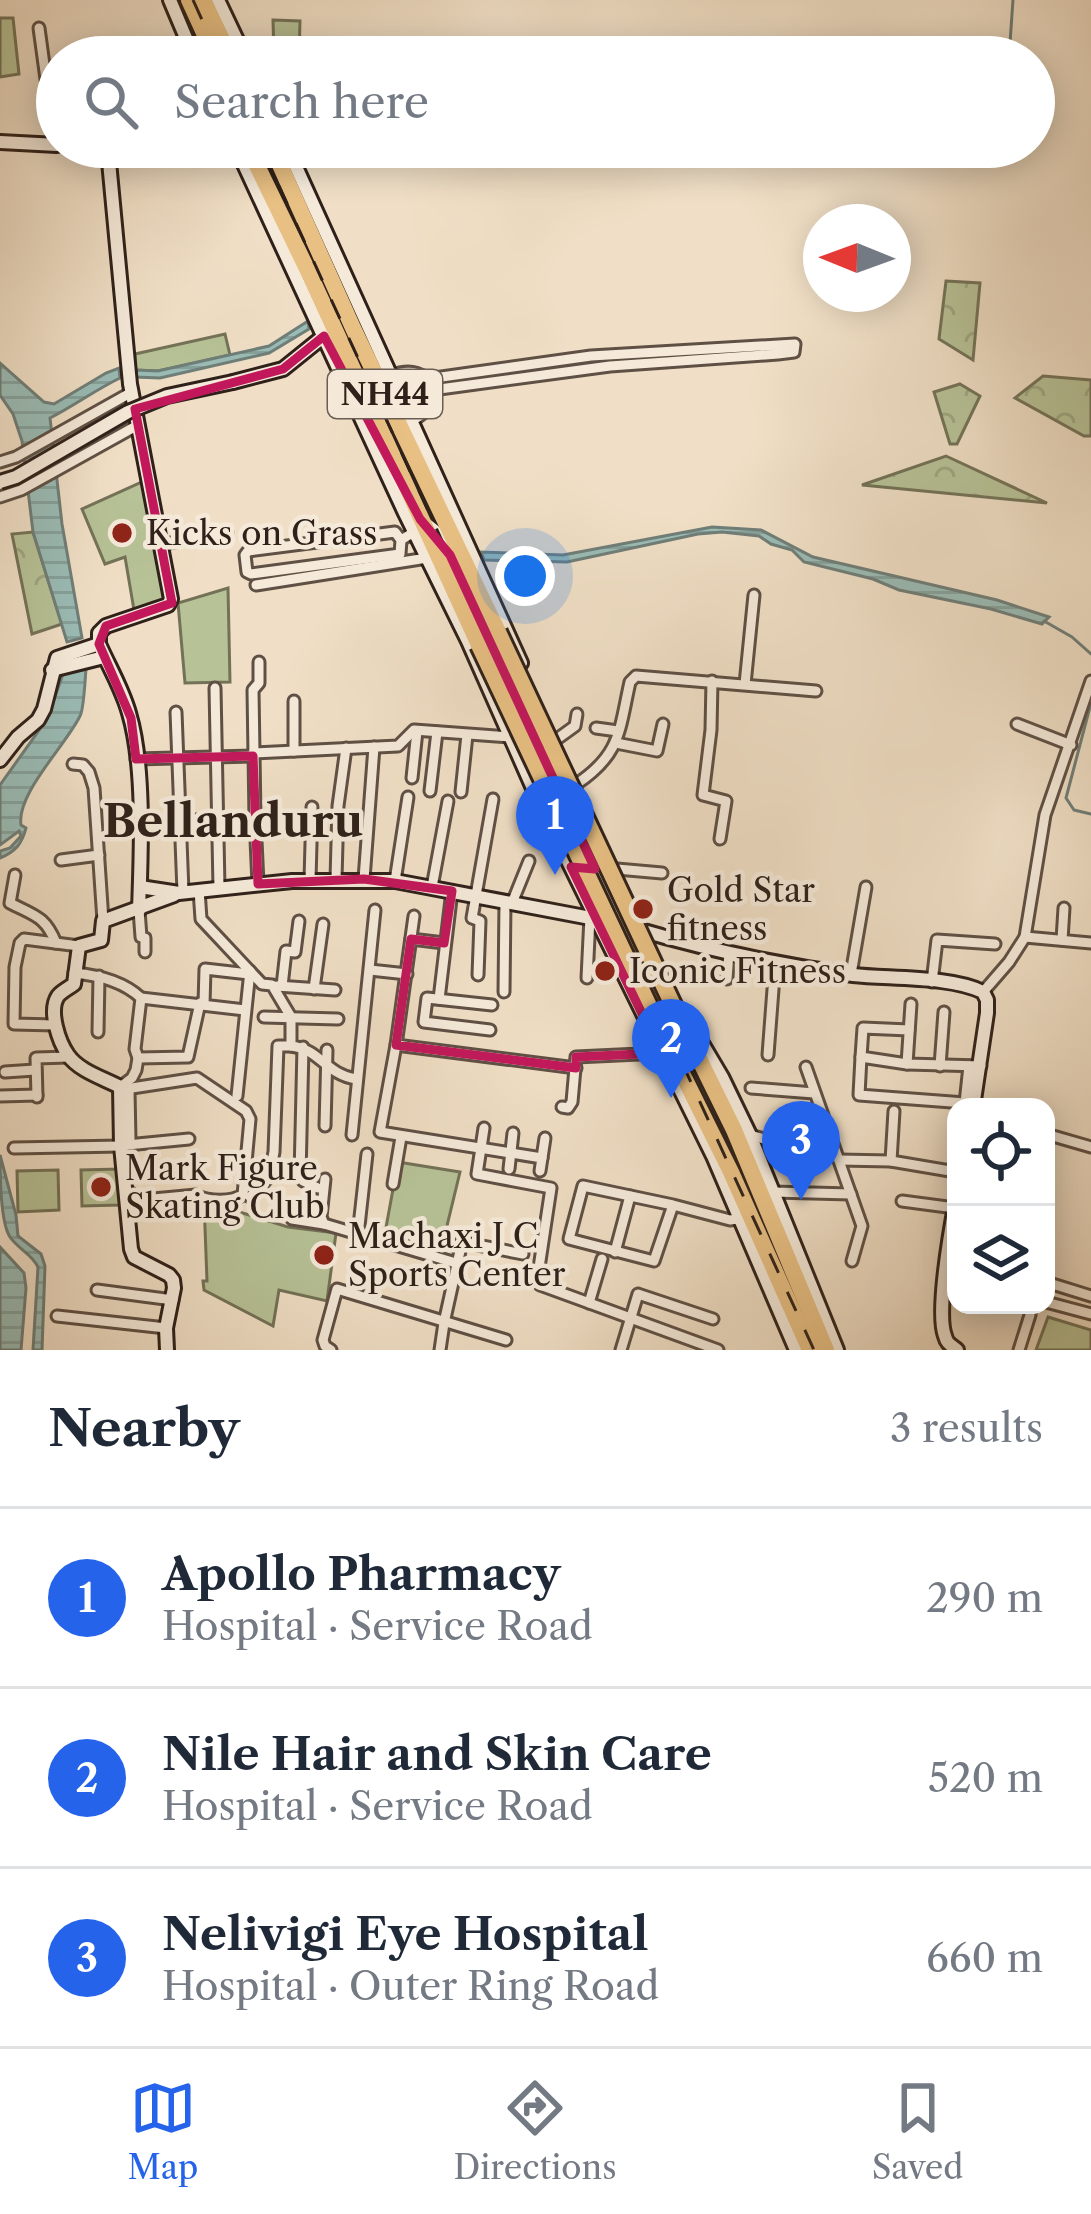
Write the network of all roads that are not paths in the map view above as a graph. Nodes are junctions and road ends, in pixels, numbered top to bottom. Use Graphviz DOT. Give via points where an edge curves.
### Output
graph roads {
  1 [pos="202,0"];
  2 [pos="218,0"];
  3 [pos="179,1"];
  4 [pos="39,28"];
  5 [pos="40,36"];
  6 [pos="188,36"];
  7 [pos="199,36"];
  8 [pos="220,36"];
  9 [pos="235,36"];
  10 [pos="0,142"];
  11 [pos="36,144"];
  12 [pos="109,168"];
  13 [pos="246,168"];
  14 [pos="262,168"];
  15 [pos="281,168"];
  16 [pos="296,168"];
  17 [pos="340,300"];
  18 [pos="361,314"];
  19 [pos="323,333"];
  20 [pos="794,348"];
  21 [pos="393,373"];
  22 [pos="430,384"];
  23 [pos="131,388"];
  24 [pos="362,404"];
  25 [pos="410,421"];
  26 [pos="138,425"];
  27 [pos="0,463"];
  28 [pos="425,466"];
  29 [pos="0,479"];
  30 [pos="0,497"];
  31 [pos="412,530"];
  32 [pos="227,532"];
  33 [pos="324,542"];
  34 [pos="160,545"];
  35 [pos="427,558"];
  36 [pos="327,564"];
  37 [pos="256,585"];
  38 [pos="754,596"];
  39 [pos="98,652"];
  40 [pos="259,662"];
  41 [pos="712,681"];
  42 [pos="1091,681"];
  43 [pos="745,684"];
  44 [pos="215,688"];
  45 [pos="816,691"];
  46 [pos="294,701"];
  47 [pos="176,712"];
  48 [pos="577,714"];
  49 [pos="663,724"];
  50 [pos="1017,724"];
  51 [pos="596,728"];
  52 [pos="417,730"];
  53 [pos="436,732"];
  54 [pos="467,735"];
  55 [pos="18,737"];
  56 [pos="510,737"];
  57 [pos="617,737"];
  58 [pos="0,738"];
  59 [pos="557,740"];
  60 [pos="1071,745"];
  61 [pos="374,747"];
  62 [pos="346,748"];
  63 [pos="294,751"];
  64 [pos="253,754"];
  65 [pos="217,756"];
  66 [pos="136,759"];
  67 [pos="178,759"];
  68 [pos="0,760"];
  69 [pos="73,764"];
  70 [pos="412,778"];
  71 [pos="575,785"];
  72 [pos="430,791"];
  73 [pos="460,792"];
  74 [pos="408,797"];
  75 [pos="493,799"];
  76 [pos="448,801"];
  77 [pos="312,807"];
  78 [pos="255,818"];
  79 [pos="217,819"];
  80 [pos="179,821"];
  81 [pos="140,822"];
  82 [pos="720,839"];
  83 [pos="99,855"];
  84 [pos="61,860"];
  85 [pos="529,862"];
  86 [pos="570,866"];
  87 [pos="595,869"];
  88 [pos="617,869"];
  89 [pos="662,873"];
  90 [pos="15,875"];
  91 [pos="336,879"];
  92 [pos="364,879"];
  93 [pos="310,880"];
  94 [pos="395,881"];
  95 [pos="258,884"];
  96 [pos="140,887"];
  97 [pos="432,887"];
  98 [pos="866,887"];
  99 [pos="219,888"];
  100 [pos="199,890"];
  101 [pos="452,891"];
  102 [pos="181,892"];
  103 [pos="475,895"];
  104 [pos="509,902"];
  105 [pos="1064,908"];
  106 [pos="139,910"];
  107 [pos="375,910"];
  108 [pos="413,916"];
  109 [pos="593,917"];
  110 [pos="104,921"];
  111 [pos="299,921"];
  112 [pos="322,924"];
  113 [pos="622,926"];
  114 [pos="643,932"];
  115 [pos="1025,937"];
  116 [pos="411,939"];
  117 [pos="1062,940"];
  118 [pos="56,943"];
  119 [pos="444,943"];
  120 [pos="1091,943"];
  121 [pos="995,944"];
  122 [pos="79,946"];
  123 [pos="146,952"];
  124 [pos="729,953"];
  125 [pos="775,963"];
  126 [pos="370,970"];
  127 [pos="74,973"];
  128 [pos="249,973"];
  129 [pos="406,974"];
  130 [pos="851,974"];
  131 [pos="478,975"];
  132 [pos="99,976"];
  133 [pos="587,978"];
  134 [pos="727,980"];
  135 [pos="0,982"];
  136 [pos="932,982"];
  137 [pos="14,983"];
  138 [pos="277,986"];
  139 [pos="314,988"];
  140 [pos="335,990"];
  141 [pos="503,992"];
  142 [pos="983,992"];
  143 [pos="141,998"];
  144 [pos="439,999"];
  145 [pos="202,1004"];
  146 [pos="910,1004"];
  147 [pos="492,1005"];
  148 [pos="245,1010"];
  149 [pos="944,1012"];
  150 [pos="264,1017"];
  151 [pos="291,1017"];
  152 [pos="338,1019"];
  153 [pos="56,1025"];
  154 [pos="490,1030"];
  155 [pos="909,1030"];
  156 [pos="98,1032"];
  157 [pos="396,1045"];
  158 [pos="297,1047"];
  159 [pos="327,1050"];
  160 [pos="661,1052"];
  161 [pos="768,1055"];
  162 [pos="69,1057"];
  163 [pos="861,1057"];
  164 [pos="138,1058"];
  165 [pos="908,1064"];
  166 [pos="806,1066"];
  167 [pos="940,1066"];
  168 [pos="975,1066"];
  169 [pos="327,1067"];
  170 [pos="576,1067"];
  171 [pos="35,1070"];
  172 [pos="5,1072"];
  173 [pos="356,1079"];
  174 [pos="120,1087"];
  175 [pos="751,1088"];
  176 [pos="814,1093"];
  177 [pos="0,1096"];
  178 [pos="237,1096"];
  179 [pos="973,1098"];
  180 [pos="562,1107"];
  181 [pos="894,1111"];
  182 [pos="325,1126"];
  183 [pos="484,1128"];
  184 [pos="513,1133"];
  185 [pos="352,1136"];
  186 [pos="750,1136"];
  187 [pos="1055,1137"];
  188 [pos="401,1138"];
  189 [pos="544,1138"];
  190 [pos="189,1139"];
  191 [pos="123,1144"];
  192 [pos="1091,1147"];
  193 [pos="14,1148"];
  194 [pos="479,1150"];
  195 [pos="274,1152"];
  196 [pos="367,1154"];
  197 [pos="510,1154"];
  198 [pos="300,1155"];
  199 [pos="837,1155"];
  200 [pos="542,1158"];
  201 [pos="720,1160"];
  202 [pos="891,1161"];
  203 [pos="508,1168"];
  204 [pos="750,1168"];
  205 [pos="947,1170"];
  206 [pos="540,1171"];
  207 [pos="393,1184"];
  208 [pos="773,1192"];
  209 [pos="851,1195"];
  210 [pos="630,1196"];
  211 [pos="250,1197"];
  212 [pos="902,1201"];
  213 [pos="673,1204"];
  214 [pos="947,1204"];
  215 [pos="292,1219"];
  216 [pos="738,1219"];
  217 [pos="324,1224"];
  218 [pos="779,1225"];
  219 [pos="358,1235"];
  220 [pos="615,1252"];
  221 [pos="524,1255"];
  222 [pos="602,1259"];
  223 [pos="852,1261"];
  224 [pos="456,1263"];
  225 [pos="947,1266"];
  226 [pos="1055,1285"];
  227 [pos="97,1290"];
  228 [pos="1091,1296"];
  229 [pos="173,1300"];
  230 [pos="589,1303"];
  231 [pos="1055,1304"];
  232 [pos="1091,1314"];
  233 [pos="1030,1315"];
  234 [pos="58,1316"];
  235 [pos="629,1318"];
  236 [pos="712,1319"];
  237 [pos="444,1323"];
  238 [pos="166,1328"];
  239 [pos="506,1340"];
  240 [pos="330,1349"];
  241 [pos="166,1350"];
  242 [pos="440,1350"];
  243 [pos="621,1350"];
  244 [pos="718,1350"];
  245 [pos="796,1350"];
  246 [pos="810,1350"];
  247 [pos="826,1350"];
  248 [pos="836,1350"];
  249 [pos="957,1350"];
  250 [pos="1019,1350"];
  1 -- 8 [label="highway"];
  2 -- 9 [label="street"];
  3 -- 6 [label="street"];
  3 -- 7 [label="highway"];
  4 -- 5 [label="street"];
  10 -- 11 [label="street"];
  12 -- 23 [label="street"];
  13 -- 19 [label="street"];
  14 -- 24 [label="highway, NH44"];
  15 -- 17 [label="highway, NH44"];
  16 -- 18 [label="street"];
  17 -- 18 [label="highway"];
  17 -- 25 [label="highway, NH44"];
  18 -- 21 [label="street"];
  19 -- 24 [label="street"];
  19 -- 29 [label="street, bridge" via="280,364 126,407"];
  20 -- 22 [label="street" via="609,360"];
  21 -- 22 [label="street" via="415,372"];
  21 -- 25 [label="highway" via="398,408"];
  22 -- 25 [label="street" via="430,406"];
  23 -- 26 [label="street"];
  23 -- 27 [label="street"];
  24 -- 31 [label="highway, NH44"];
  25 -- 28 [label="highway, NH44"];
  26 -- 30 [label="street"];
  26 -- 34 [label="street"];
  28 -- 59 [label="street"];
  28 -- 204 [label="highway, NH44, bridge"];
  31 -- 33 [label="street"];
  31 -- 35 [label="street"];
  31 -- 36 [label="street" via="400,554"];
  31 -- 87 [label="street" via="436,532 450,555"];
  31 -- 201 [label="highway, NH44, bridge" via="478,645"];
  32 -- 34 [label="street"];
  33 -- 36 [label="street"];
  33 -- 36 [label="street" via="248,551 247,572"];
  34 -- 39 [label="street" via="168,605 106,626"];
  35 -- 37 [label="street"];
  35 -- 56 [label="street"];
  38 -- 43 [label="street"];
  39 -- 55 [label="street" via="60,664 38,720"];
  39 -- 66 [label="street" via="131,718"];
  40 -- 64 [label="street"];
  41 -- 43 [label="street"];
  41 -- 57 [label="street" via="635,676"];
  41 -- 82 [label="street" via="703,795 727,801"];
  42 -- 60 [label="street"];
  43 -- 45 [label="street"];
  44 -- 65 [label="street"];
  46 -- 63 [label="street"];
  47 -- 67 [label="street"];
  48 -- 59 [label="street"];
  49 -- 57 [label="street" via="657,751"];
  50 -- 60 [label="street"];
  51 -- 57 [label="street"];
  52 -- 53 [label="street"];
  52 -- 61 [label="street" via="398,746"];
  52 -- 70 [label="street"];
  53 -- 54 [label="street"];
  53 -- 72 [label="street"];
  54 -- 56 [label="street"];
  54 -- 73 [label="street"];
  55 -- 58 [label="street"];
  55 -- 68 [label="street"];
  56 -- 86 [label="street"];
  57 -- 71 [label="street" via="604,762"];
  59 -- 71 [label="street"];
  60 -- 115 [label="street" via="1045,815"];
  61 -- 62 [label="street"];
  61 -- 92 [label="street"];
  62 -- 63 [label="street"];
  62 -- 91 [label="street"];
  63 -- 64 [label="street"];
  64 -- 65 [label="street"];
  64 -- 78 [label="street"];
  65 -- 67 [label="street"];
  65 -- 79 [label="street"];
  66 -- 67 [label="street"];
  66 -- 81 [label="street"];
  67 -- 80 [label="street"];
  69 -- 83 [label="street" via="83,765 94,788"];
  71 -- 88 [label="street"];
  74 -- 94 [label="street"];
  75 -- 103 [label="street"];
  76 -- 97 [label="street"];
  77 -- 93 [label="street"];
  78 -- 79 [label="street"];
  78 -- 95 [label="street"];
  79 -- 80 [label="street"];
  79 -- 99 [label="street"];
  80 -- 81 [label="street"];
  80 -- 102 [label="street"];
  81 -- 96 [label="street"];
  83 -- 84 [label="street"];
  83 -- 110 [label="street"];
  85 -- 104 [label="street"];
  86 -- 87 [label="street"];
  86 -- 109 [label="street"];
  87 -- 88 [label="street"];
  87 -- 113 [label="street"];
  88 -- 89 [label="street"];
  88 -- 114 [label="street"];
  90 -- 118 [label="street" via="10,903 48,923"];
  91 -- 92 [label="street"];
  91 -- 93 [label="street"];
  92 -- 94 [label="street"];
  93 -- 95 [label="street"];
  94 -- 97 [label="street"];
  95 -- 99 [label="street"];
  96 -- 102 [label="street"];
  96 -- 106 [label="street"];
  97 -- 101 [label="street"];
  98 -- 130 [label="street"];
  99 -- 100 [label="street"];
  100 -- 102 [label="street"];
  100 -- 128 [label="street" via="201,919"];
  101 -- 103 [label="street"];
  101 -- 119 [label="street"];
  102 -- 106 [label="street"];
  103 -- 104 [label="street"];
  103 -- 131 [label="street"];
  104 -- 109 [label="street"];
  104 -- 141 [label="street"];
  105 -- 117 [label="street"];
  106 -- 110 [label="street"];
  106 -- 123 [label="street"];
  107 -- 126 [label="street"];
  108 -- 116 [label="street"];
  109 -- 113 [label="street"];
  109 -- 133 [label="street"];
  109 -- 160 [label="street"];
  110 -- 122 [label="street" via="100,940"];
  111 -- 138 [label="street" via="296,952 286,951"];
  112 -- 139 [label="street"];
  113 -- 114 [label="street"];
  113 -- 204 [label="highway" via="733,1152"];
  114 -- 124 [label="street"];
  114 -- 186 [label="street"];
  115 -- 117 [label="street"];
  115 -- 142 [label="street"];
  116 -- 119 [label="street"];
  116 -- 129 [label="street"];
  117 -- 120 [label="street"];
  118 -- 122 [label="street"];
  118 -- 137 [label="street" via="24,939"];
  119 -- 144 [label="street"];
  121 -- 136 [label="street" via="937,940"];
  122 -- 127 [label="street"];
  124 -- 125 [label="street"];
  124 -- 134 [label="street"];
  125 -- 130 [label="street"];
  125 -- 161 [label="street"];
  126 -- 129 [label="street"];
  126 -- 173 [label="street"];
  127 -- 132 [label="street"];
  127 -- 153 [label="street" via="74,984 56,1000"];
  128 -- 138 [label="street"];
  128 -- 145 [label="street" via="205,969"];
  128 -- 148 [label="street"];
  129 -- 157 [label="street"];
  130 -- 136 [label="street"];
  132 -- 143 [label="street"];
  132 -- 156 [label="street"];
  135 -- 137 [label="street"];
  136 -- 142 [label="street"];
  137 -- 153 [label="street" via="14,1024"];
  138 -- 139 [label="street"];
  138 -- 151 [label="street"];
  139 -- 140 [label="street"];
  142 -- 168 [label="street" via="987,1013"];
  143 -- 145 [label="street"];
  143 -- 164 [label="street"];
  144 -- 147 [label="street"];
  144 -- 154 [label="street" via="427,998 424,1022"];
  145 -- 148 [label="street"];
  145 -- 164 [label="street" via="188,1057"];
  146 -- 155 [label="street"];
  148 -- 178 [label="street"];
  149 -- 167 [label="street"];
  150 -- 151 [label="street"];
  151 -- 152 [label="street"];
  151 -- 158 [label="street"];
  153 -- 162 [label="street"];
  155 -- 163 [label="street" via="863,1028"];
  155 -- 165 [label="street"];
  157 -- 170 [label="street"];
  157 -- 188 [label="street" via="380,1132"];
  158 -- 169 [label="street"];
  158 -- 195 [label="street" via="278,1046"];
  158 -- 198 [label="street"];
  159 -- 169 [label="street"];
  160 -- 170 [label="street" via="576,1057"];
  160 -- 201 [label="street"];
  162 -- 171 [label="street" via="36,1058"];
  162 -- 174 [label="street"];
  163 -- 165 [label="street"];
  163 -- 168 [label="street" via="859,1095 965,1103"];
  164 -- 174 [label="street" via="133,1078"];
  165 -- 167 [label="street"];
  166 -- 176 [label="street"];
  167 -- 168 [label="street"];
  168 -- 179 [label="street"];
  169 -- 173 [label="street"];
  169 -- 182 [label="street"];
  170 -- 180 [label="street" via="572,1102"];
  171 -- 172 [label="street"];
  171 -- 177 [label="street" via="37,1096"];
  173 -- 185 [label="street"];
  174 -- 191 [label="street"];
  175 -- 176 [label="street"];
  176 -- 199 [label="street"];
  181 -- 202 [label="street"];
  183 -- 194 [label="street"];
  184 -- 197 [label="street"];
  186 -- 199 [label="street"];
  186 -- 208 [label="street"];
  187 -- 192 [label="street"];
  188 -- 194 [label="street"];
  188 -- 207 [label="street"];
  189 -- 200 [label="street"];
  190 -- 191 [label="street"];
  191 -- 191 [label="street" via="130,1140 130,1090 197,1078 250,1119 243,1195 132,1201"];
  191 -- 193 [label="street"];
  191 -- 229 [label="street" via="134,1256 169,1275"];
  194 -- 197 [label="street"];
  194 -- 230 [label="street" via="477,1174 551,1187 537,1281"];
  195 -- 198 [label="street"];
  195 -- 211 [label="street" via="269,1177"];
  196 -- 219 [label="street"];
  197 -- 200 [label="street"];
  197 -- 203 [label="street"];
  198 -- 217 [label="street" via="300,1177 321,1184"];
  199 -- 202 [label="street"];
  199 -- 209 [label="street"];
  200 -- 206 [label="street"];
  201 -- 216 [label="street"];
  201 -- 246 [label="highway, NH44"];
  202 -- 205 [label="street"];
  204 -- 218 [label="highway, NH44"];
  208 -- 209 [label="street"];
  208 -- 218 [label="street"];
  209 -- 223 [label="street" via="862,1226"];
  210 -- 213 [label="street"];
  210 -- 220 [label="street"];
  210 -- 220 [label="street" via="583,1186 569,1239"];
  212 -- 214 [label="street"];
  213 -- 216 [label="street"];
  213 -- 220 [label="street" via="655,1261"];
  215 -- 217 [label="street"];
  216 -- 245 [label="street"];
  217 -- 219 [label="street"];
  218 -- 247 [label="highway, NH44"];
  218 -- 248 [label="street"];
  219 -- 224 [label="street"];
  221 -- 224 [label="street" via="466,1242"];
  222 -- 230 [label="street"];
  224 -- 237 [label="street"];
  225 -- 249 [label="street" via="943,1330"];
  226 -- 228 [label="street"];
  227 -- 229 [label="street"];
  229 -- 238 [label="street"];
  230 -- 235 [label="street"];
  231 -- 232 [label="street"];
  233 -- 250 [label="street"];
  234 -- 238 [label="street"];
  235 -- 236 [label="street" via="640,1293"];
  235 -- 243 [label="street"];
  235 -- 244 [label="street"];
  237 -- 239 [label="street"];
  237 -- 240 [label="street" via="337,1289 323,1340"];
  237 -- 242 [label="street"];
  238 -- 241 [label="street"];
}
